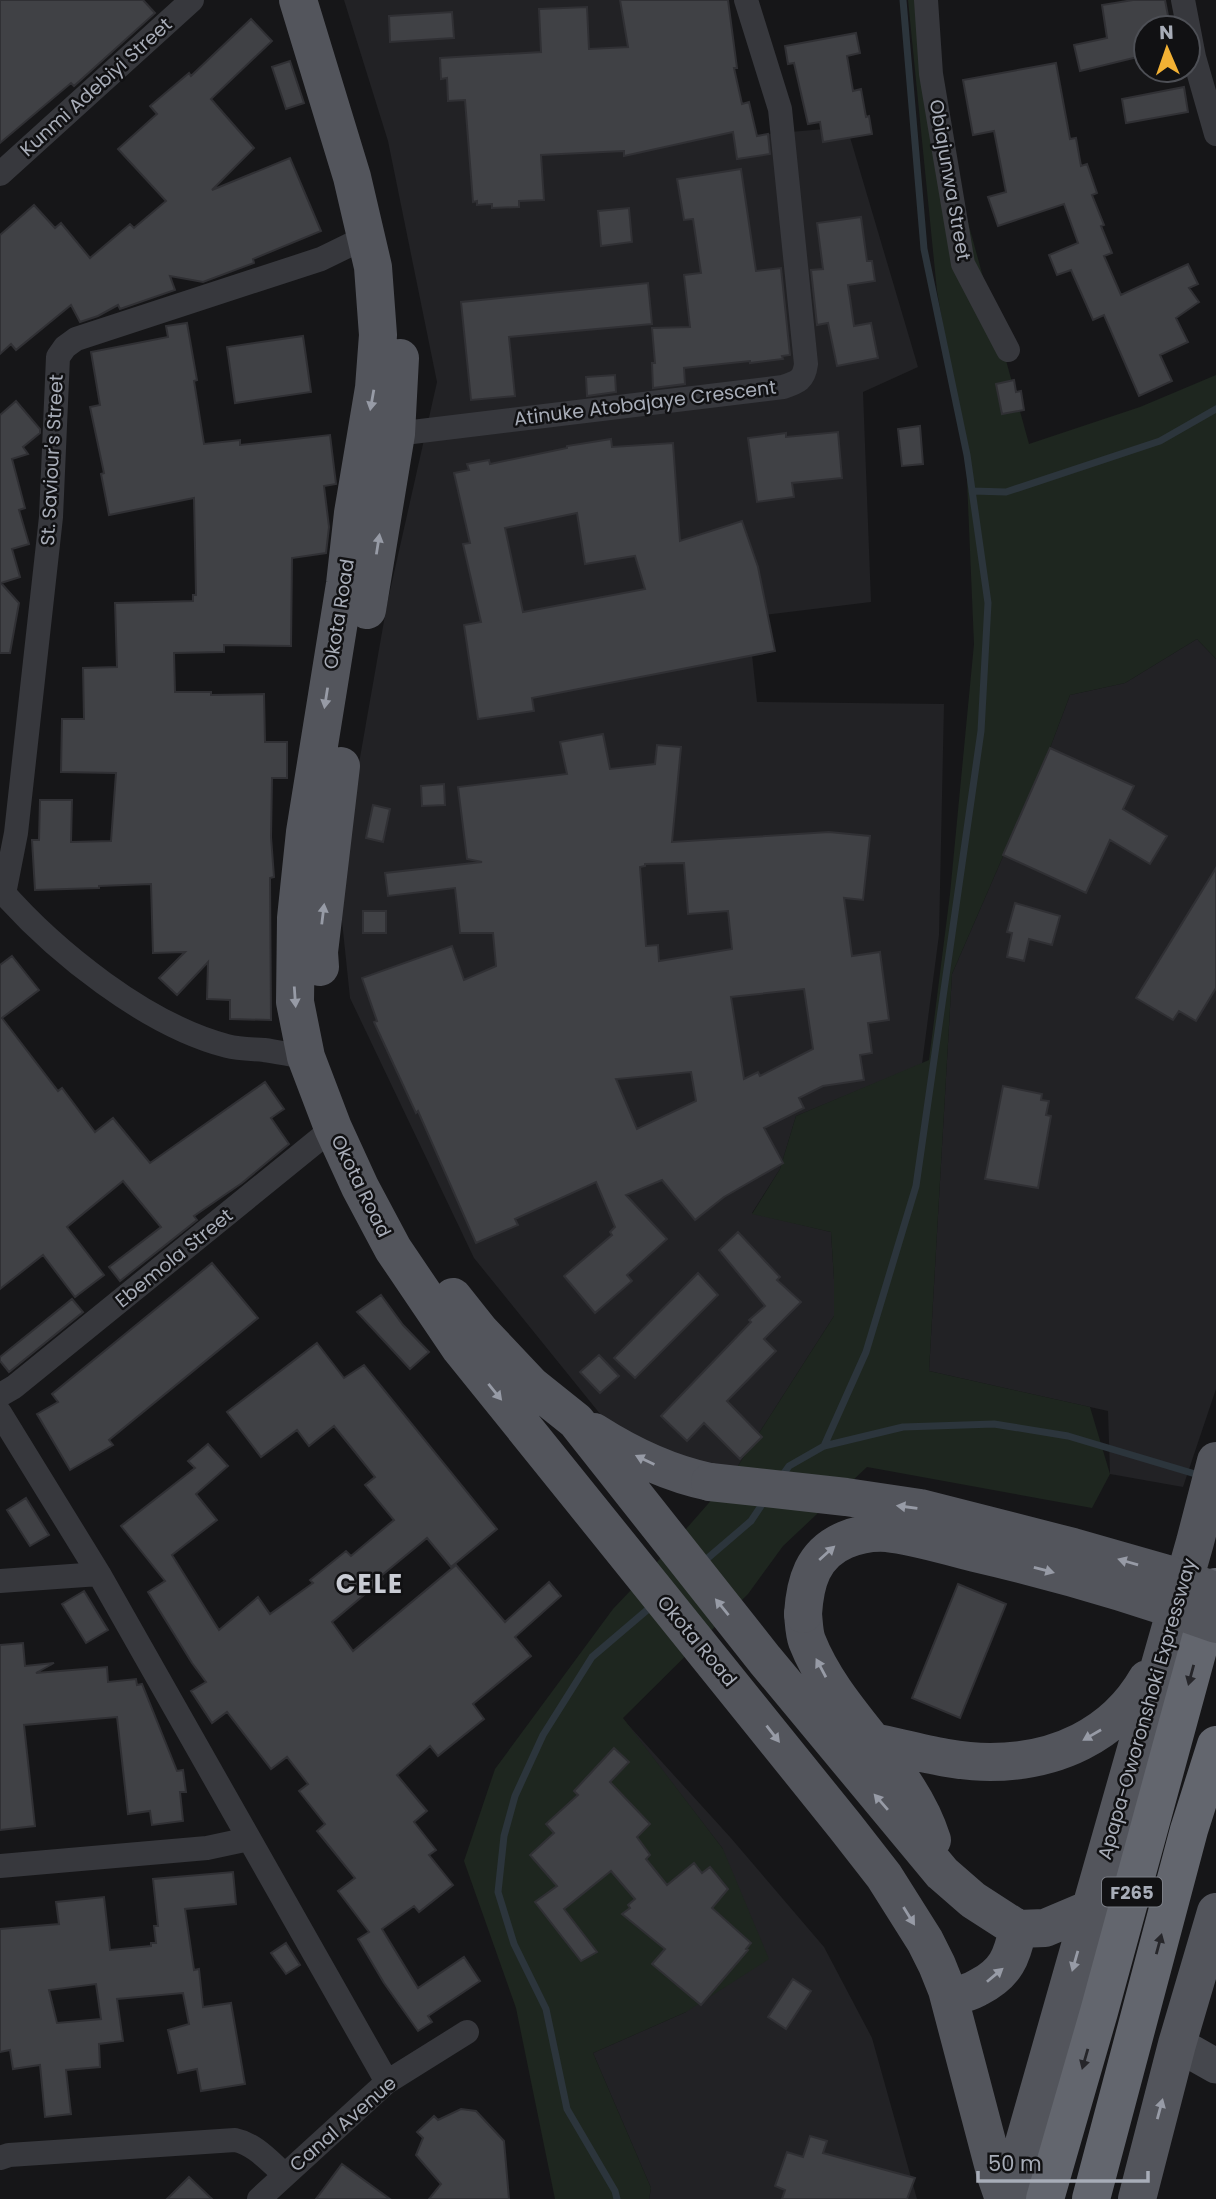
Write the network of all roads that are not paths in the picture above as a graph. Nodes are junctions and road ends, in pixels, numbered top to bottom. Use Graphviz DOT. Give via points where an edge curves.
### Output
graph roads {
  1 [pos="192,0"];
  2 [pos="298,0"];
  3 [pos="320,0"];
  4 [pos="746,0"];
  5 [pos="926,0"];
  6 [pos="1183,0"];
  7 [pos="1216,134"];
  8 [pos="0,173"];
  9 [pos="366,237"];
  10 [pos="1008,351"];
  11 [pos="396,434"];
  12 [pos="358,585"];
  13 [pos="2,891"];
  14 [pos="306,1057"];
  15 [pos="333,1128"];
  16 [pos="470,1340"];
  17 [pos="7,1391"];
  18 [pos="0,1413"];
  19 [pos="576,1421"];
  20 [pos="1216,1461"];
  21 [pos="99,1574"];
  22 [pos="0,1581"];
  23 [pos="1216,1585"];
  24 [pos="1216,1591"];
  25 [pos="1172,1622"];
  26 [pos="1216,1624"];
  27 [pos="874,1742"];
  28 [pos="1216,1745"];
  29 [pos="249,1839"];
  30 [pos="0,1866"];
  31 [pos="942,1872"];
  32 [pos="1090,1909"];
  33 [pos="1216,1912"];
  34 [pos="1018,1929"];
  35 [pos="947,1990"];
  36 [pos="467,2032"];
  37 [pos="1177,2044"];
  38 [pos="1216,2066"];
  39 [pos="387,2082"];
  40 [pos="0,2158"];
  41 [pos="285,2175"];
  42 [pos="259,2199"];
  43 [pos="1006,2199"];
  44 [pos="1045,2199"];
  45 [pos="1091,2199"];
  46 [pos="1137,2199"];
  1 -- 8 [label="street, Kunmi Adebiyi Street"];
  2 -- 9 [label="main road, Okota Road"];
  3 -- 11 [label="main road, Okota Road" via="362,125 390,229 402,319"];
  4 -- 11 [label="street, Atinuke Atobajaye Crescent" via="780,109 806,363 799,382"];
  5 -- 10 [label="street, Obiajunwa Street" via="932,74 962,264"];
  6 -- 7 [label="street"];
  9 -- 12 [label="main road, Okota Road, one-way" via="373,267 377,335 374,388 353,513"];
  9 -- 13 [label="street, St. Saviour's Street" via="321,260 75,340 58,357 51,517 16,834"];
  12 -- 11 [label="main road, Okota Road, one-way"];
  12 -- 14 [label="main road, Okota Road, one-way" via="326,698 305,832 296,918 295,1002"];
  16 -- 12 [label="main road, Okota Road, one-way" via="374,1169 335,1067 323,1021 319,952"];
  13 -- 14 [label="street" via="87,970 187,1033 229,1047"];
  14 -- 15 [label="main road, Okota Road"];
  15 -- 16 [label="main road, Okota Road" via="393,1249"];
  15 -- 17 [label="street, Ebemola Street"];
  16 -- 19 [label="main road, Okota Road"];
  16 -- 35 [label="main road, Okota Road, one-way" via="621,1549 884,1876 925,1941"];
  18 -- 21 [label="street"];
  24 -- 19 [label="main road, one-way, bridge" via="1073,1547 920,1508 683,1476"];
  31 -- 19 [label="main road, Okota Road, one-way" via="765,1660"];
  20 -- 25 [label="main road, Apapa-Oworonshoki Expressway"];
  21 -- 22 [label="street"];
  21 -- 29 [label="street"];
  23 -- 44 [label="highway, Apapa-Oworonshoki Expressway / F265, one-way"];
  25 -- 27 [label="main road, one-way" via="1135,1700 1116,1720 1071,1746 1044,1755 989,1762"];
  25 -- 32 [label="main road, Apapa-Oworonshoki Expressway"];
  27 -- 26 [label="main road, one-way, bridge" via="837,1698 806,1638 803,1614 808,1577 817,1562 830,1549 856,1536 886,1533 1003,1559"];
  27 -- 31 [label="main road" via="928,1828"];
  45 -- 28 [label="highway, F265, one-way"];
  29 -- 30 [label="street" via="207,1848"];
  29 -- 39 [label="street"];
  31 -- 34 [label="main road, Okota Road" via="973,1900"];
  32 -- 34 [label="main road" via="1045,1927"];
  32 -- 43 [label="main road, Apapa-Oworonshoki Expressway, one-way"];
  33 -- 37 [label="main road"];
  35 -- 34 [label="main road, one-way" via="964,1993 998,1974 1014,1952"];
  35 -- 43 [label="main road, Okota Road"];
  36 -- 39 [label="street, Canal Avenue"];
  37 -- 38 [label="main road"];
  46 -- 37 [label="main road, one-way"];
  39 -- 41 [label="street, Canal Avenue"];
  40 -- 41 [label="street" via="235,2140 244,2142"];
  41 -- 42 [label="street, Canal Avenue"];
}
